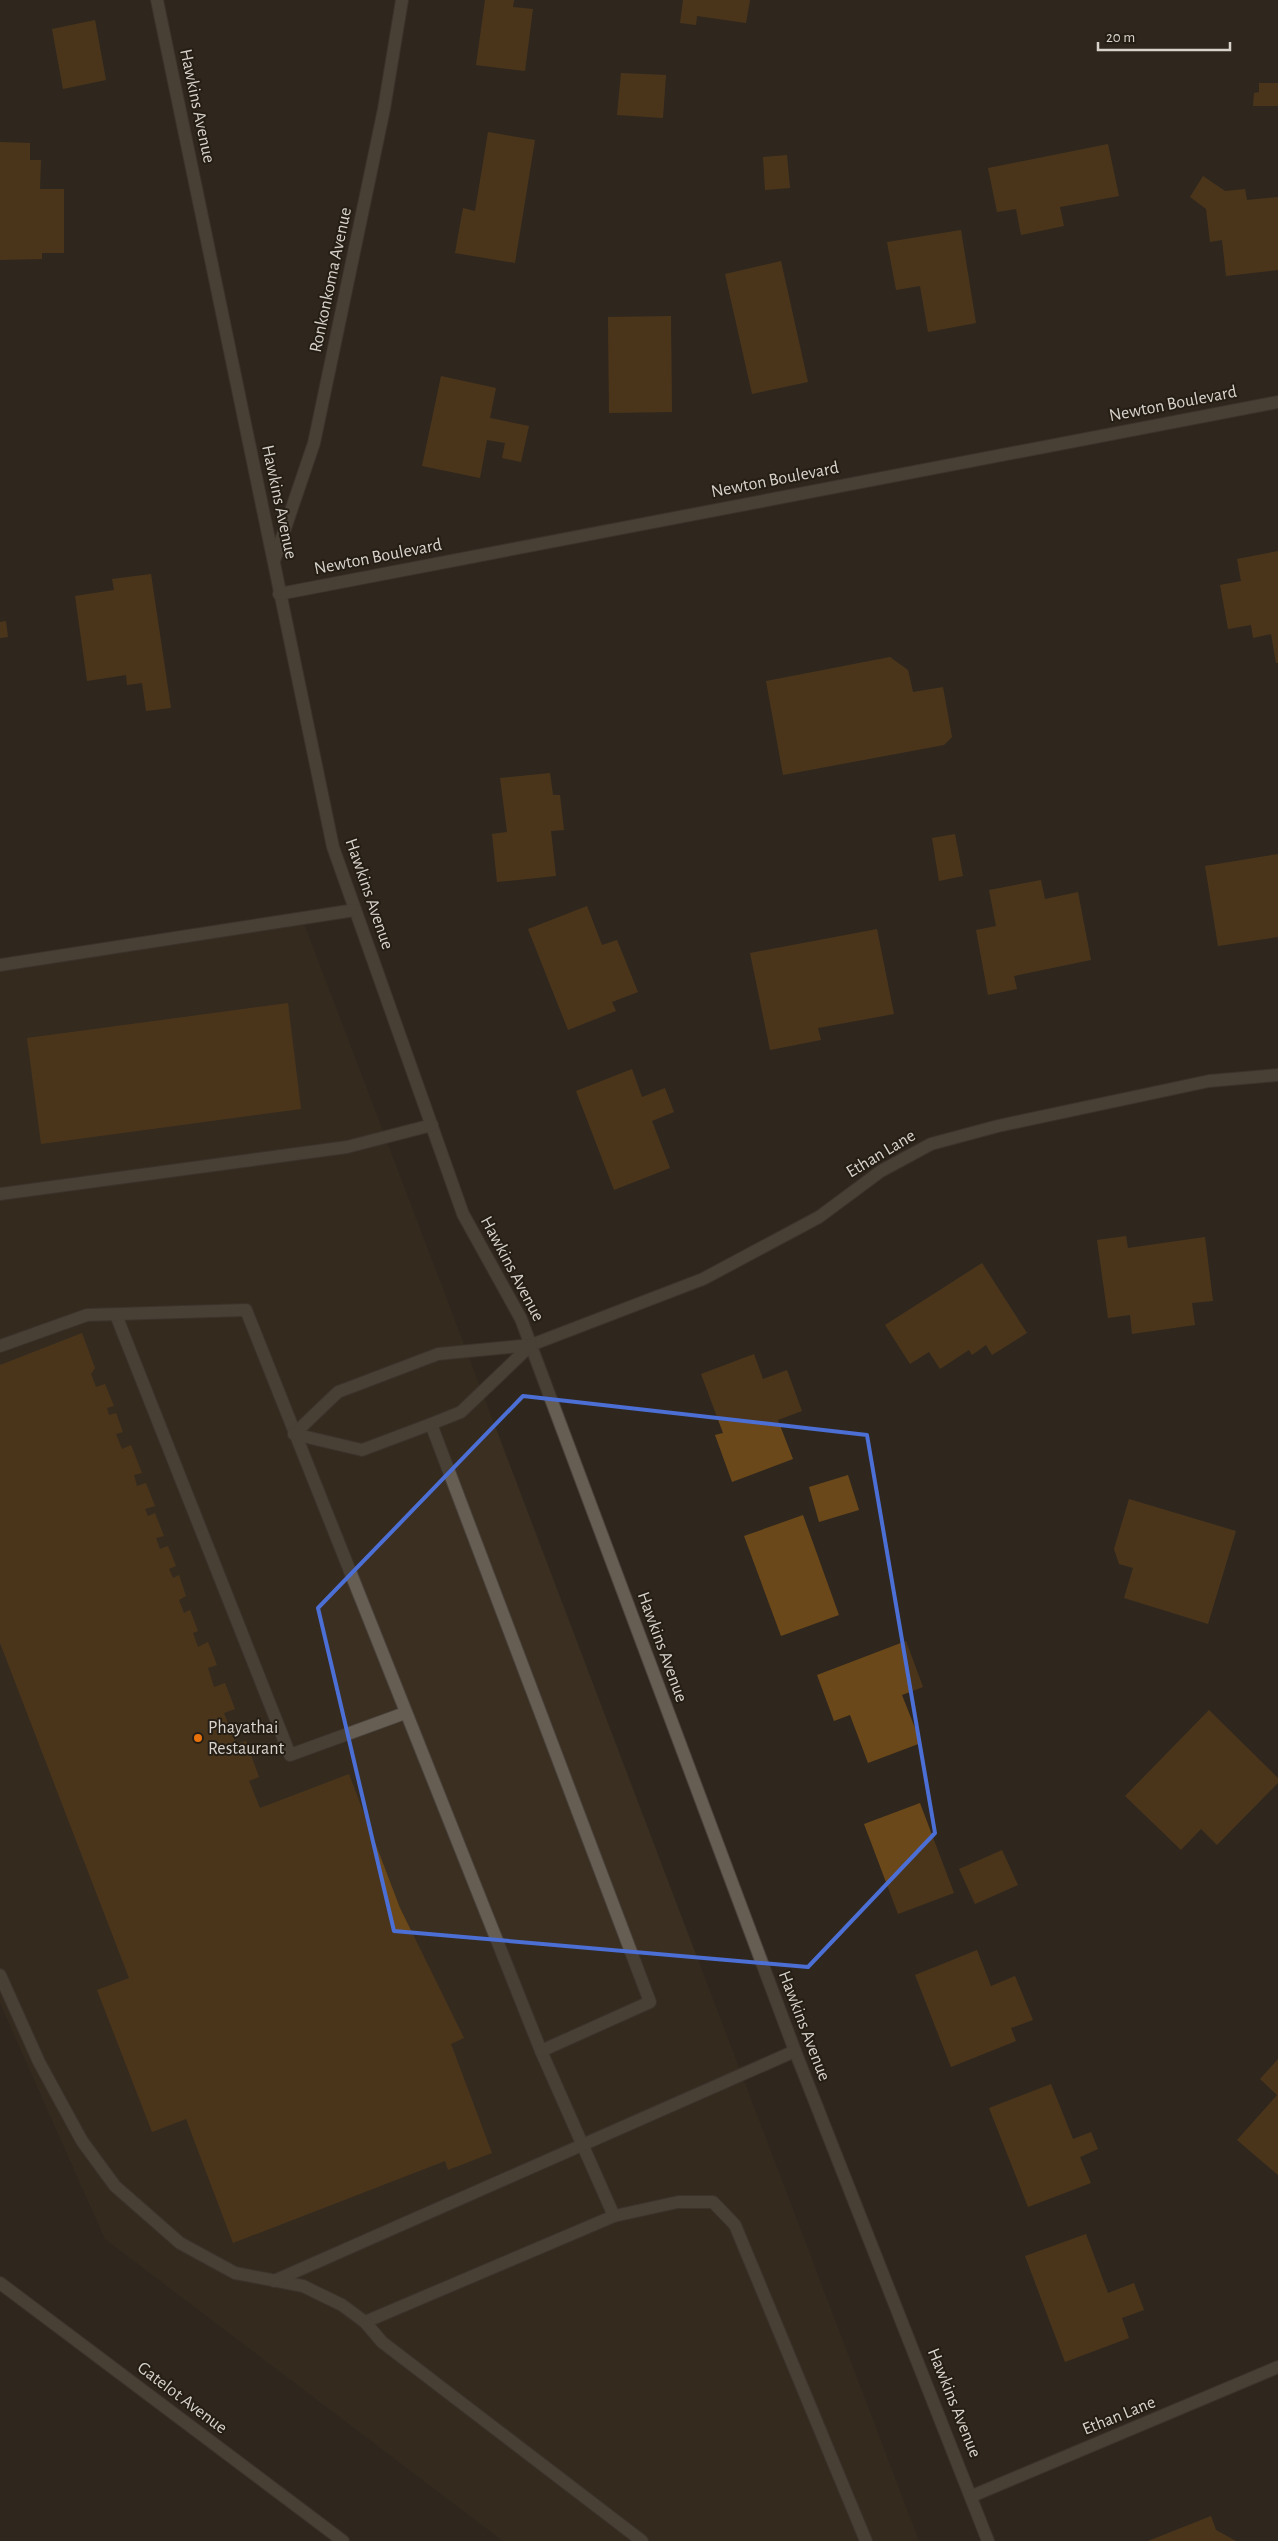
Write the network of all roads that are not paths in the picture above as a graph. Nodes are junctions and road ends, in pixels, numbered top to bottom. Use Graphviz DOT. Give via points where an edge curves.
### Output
graph roads {
  1 [pos="157,0"];
  2 [pos="402,0"];
  3 [pos="1278,402"];
  4 [pos="274,561"];
  5 [pos="280,594"];
  6 [pos="356,910"];
  7 [pos="0,965"];
  8 [pos="1278,1075"];
  9 [pos="432,1125"];
  10 [pos="0,1194"];
  11 [pos="116,1315"];
  12 [pos="531,1344"];
  13 [pos="0,1346"];
  14 [pos="431,1424"];
  15 [pos="294,1434"];
  16 [pos="405,1713"];
  17 [pos="0,1975"];
  18 [pos="541,2051"];
  19 [pos="794,2051"];
  20 [pos="584,2145"];
  21 [pos="614,2216"];
  22 [pos="274,2281"];
  23 [pos="0,2283"];
  24 [pos="364,2322"];
  25 [pos="1278,2367"];
  26 [pos="972,2496"];
  27 [pos="343,2541"];
  28 [pos="642,2541"];
  29 [pos="866,2541"];
  30 [pos="988,2541"];
  1 -- 4 [label="street, Hawkins Avenue"];
  2 -- 4 [label="street, Ronkonkoma Avenue" via="384,109 314,444"];
  3 -- 5 [label="street, Newton Boulevard"];
  4 -- 5 [label="street, Hawkins Avenue"];
  5 -- 6 [label="street, Hawkins Avenue" via="333,847"];
  6 -- 7 [label="street"];
  6 -- 9 [label="street, Hawkins Avenue"];
  8 -- 12 [label="street, Ethan Lane" via="1209,1081 998,1126 931,1144 881,1171 819,1217 703,1280"];
  9 -- 10 [label="street" via="347,1147"];
  9 -- 12 [label="street, Hawkins Avenue" via="463,1214 522,1319"];
  11 -- 13 [label="street" via="86,1316"];
  11 -- 15 [label="street" via="246,1310"];
  11 -- 16 [label="street" via="290,1755"];
  12 -- 14 [label="street" via="461,1412"];
  12 -- 15 [label="street" via="438,1354 383,1374 338,1392"];
  12 -- 19 [label="street, Hawkins Avenue"];
  14 -- 15 [label="street" via="362,1450"];
  14 -- 18 [label="street" via="650,2002"];
  15 -- 16 [label="street"];
  16 -- 18 [label="street"];
  17 -- 22 [label="street" via="39,2062 82,2141 115,2186 180,2243 235,2273"];
  18 -- 20 [label="street"];
  19 -- 20 [label="street"];
  19 -- 26 [label="street, Hawkins Avenue"];
  20 -- 21 [label="street"];
  20 -- 22 [label="street"];
  21 -- 24 [label="street"];
  21 -- 29 [label="street" via="678,2202 713,2202 735,2225"];
  22 -- 24 [label="street" via="303,2286 342,2305"];
  23 -- 27 [label="street, Gatelot Avenue"];
  24 -- 28 [label="street" via="382,2342"];
  25 -- 26 [label="street, Ethan Lane"];
  26 -- 30 [label="street, Hawkins Avenue"];
}
